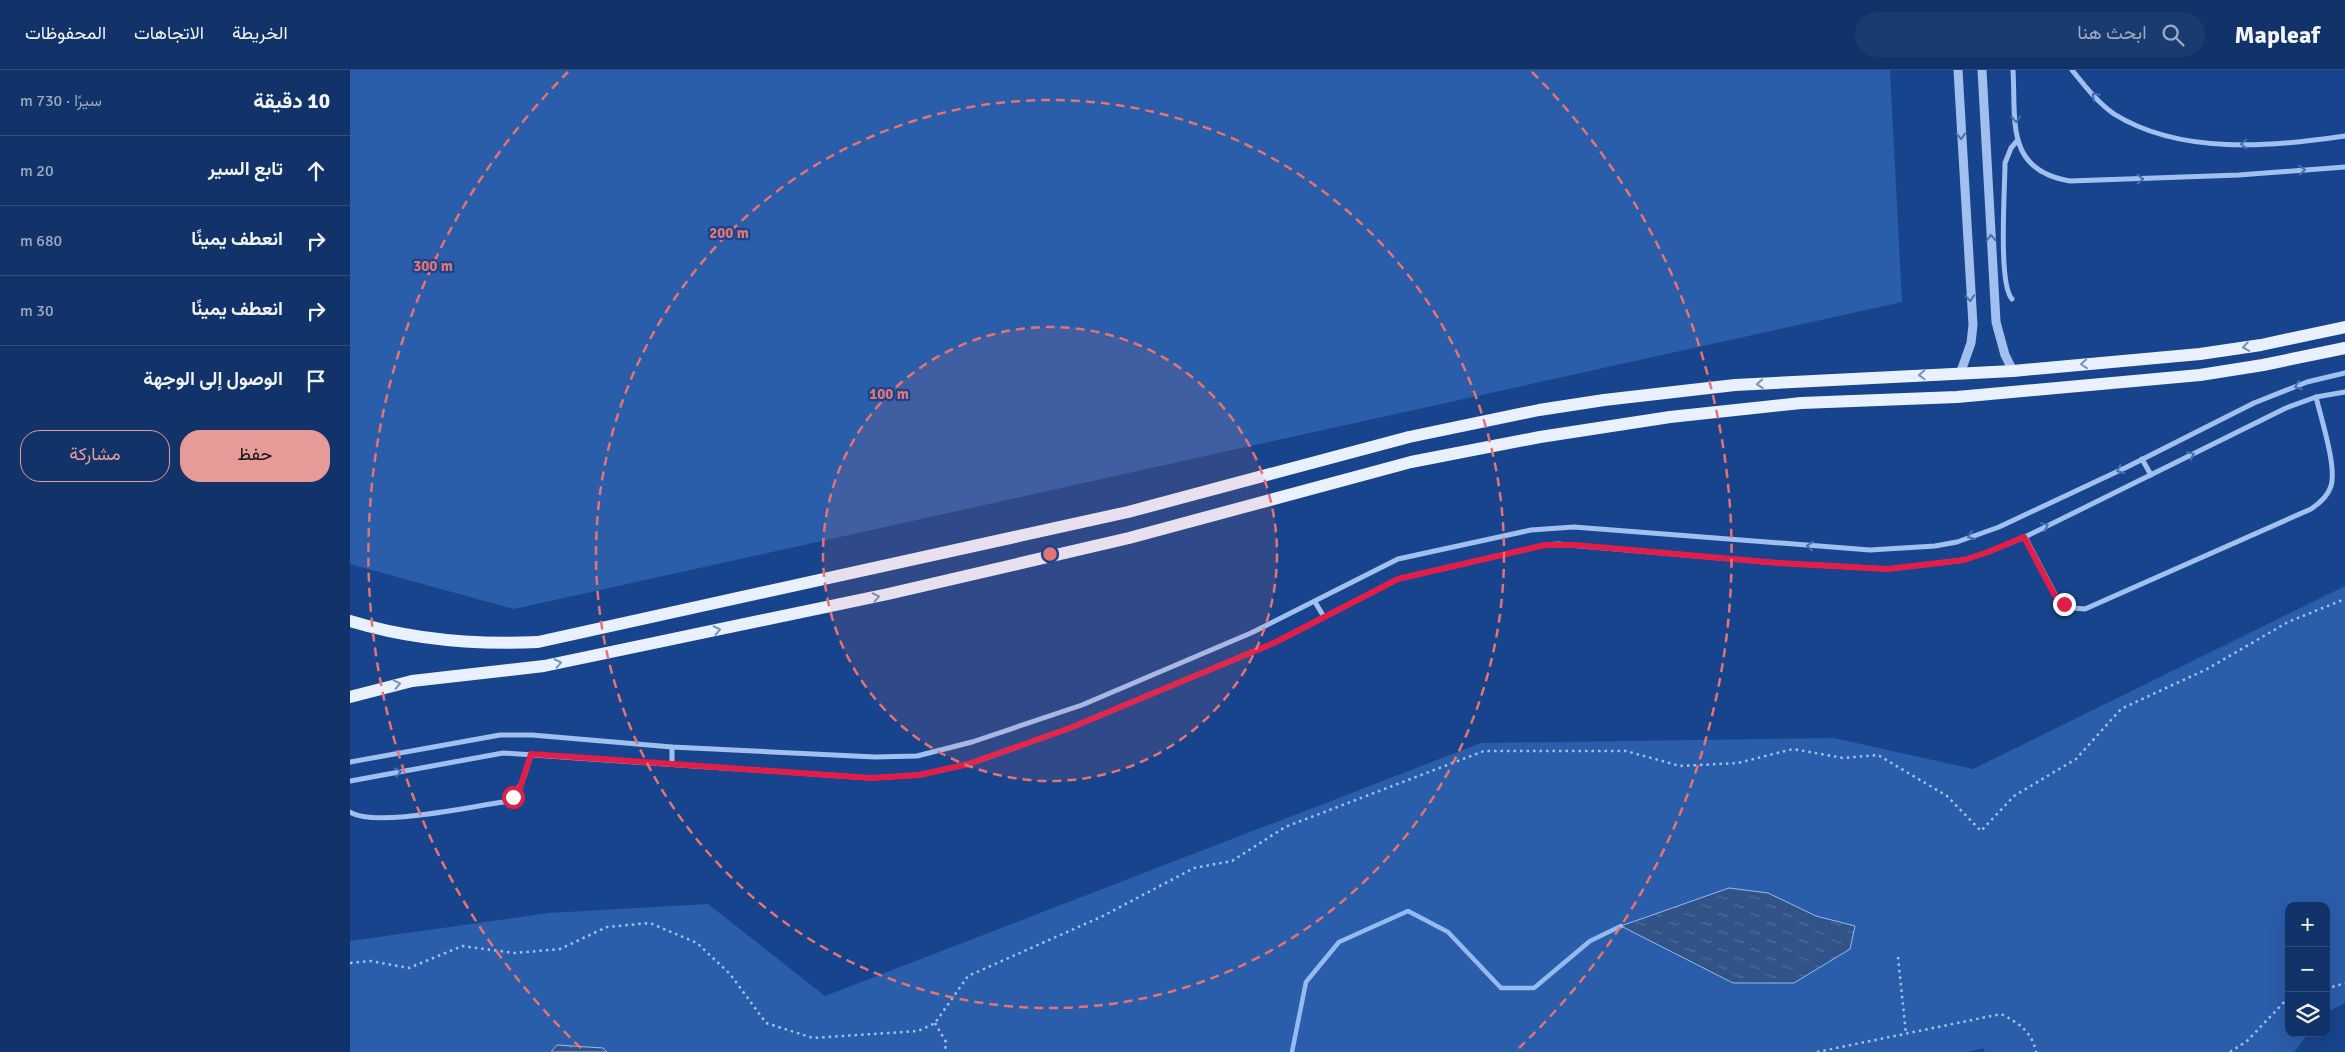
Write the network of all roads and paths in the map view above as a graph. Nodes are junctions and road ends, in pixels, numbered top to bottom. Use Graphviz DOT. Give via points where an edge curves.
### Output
graph roads {
  1 [pos="1958,70"];
  2 [pos="1982,70"];
  3 [pos="2013,70"];
  4 [pos="2072,70"];
  5 [pos="2345,136"];
  6 [pos="2017,141"];
  7 [pos="2345,167"];
  8 [pos="2012,300"];
  9 [pos="2345,326"];
  10 [pos="2345,348"];
  11 [pos="2013,371"];
  12 [pos="2345,373"];
  13 [pos="1960,374"];
  14 [pos="2345,392"];
  15 [pos="2316,397"];
  16 [pos="2142,459"];
  17 [pos="2151,475"];
  18 [pos="2024,537"];
  19 [pos="2345,599"];
  20 [pos="1315,602"];
  21 [pos="1324,617"];
  22 [pos="350,621"];
  23 [pos="350,696"];
  24 [pos="672,747"];
  25 [pos="531,754"];
  26 [pos="350,762"];
  27 [pos="672,763"];
  28 [pos="350,781"];
  29 [pos="350,812"];
  30 [pos="1898,957"];
  31 [pos="350,963"];
  32 [pos="2345,983"];
  33 [pos="2330,988"];
  34 [pos="2285,1001"];
  35 [pos="935,1023"];
  36 [pos="1906,1034"];
  37 [pos="945,1052"];
  38 [pos="1817,1052"];
  39 [pos="2036,1052"];
  40 [pos="2230,1052"];
  1 -- 13 [label="street, one-way" via="1972,325 1971,344"];
  11 -- 2 [label="street, one-way" via="1996,322"];
  3 -- 6 [label="street, one-way"];
  5 -- 4 [label="street, one-way" via="2311,141 2194,143 2150,132 2113,113"];
  6 -- 7 [label="street, one-way" via="2022,153 2037,169 2070,181 2239,176"];
  6 -- 8 [label="street" via="2005,163 2004,267 2006,289"];
  9 -- 11 [label="main road, one-way" via="2260,345 2200,354"];
  23 -- 10 [label="main road, one-way" via="412,681 544,666 888,594 1129,538 1411,462 1540,437 1670,417 1792,404 1957,397 2200,375"];
  11 -- 13 [label="main road"];
  12 -- 16 [label="street, one-way" via="2307,382 2254,403"];
  13 -- 22 [label="main road, one-way" via="1735,385 1539,410 1409,437 1128,512 538,642 437,640"];
  14 -- 15 [label="street"];
  17 -- 15 [label="street, one-way" via="2286,408"];
  15 -- 18 [label="street" via="2333,472 2328,494 2312,510 2085,609 2073,608 2058,600"];
  16 -- 17 [label="street"];
  16 -- 20 [label="street, one-way" via="1999,527 1935,546 1870,550 1551,528 1398,559"];
  18 -- 17 [label="street, one-way"];
  18 -- 21 [label="street" via="1964,560 1888,569 1545,545 1398,579"];
  19 -- 35 [label="path" via="2288,622 2207,669 2121,709 2076,759 2014,796 1982,832 1947,796 1878,755 1843,758 1793,749 1738,763 1680,766 1626,751 1484,751 1285,827 1232,861 1194,868 1102,916 968,976"];
  20 -- 21 [label="street"];
  20 -- 24 [label="street" via="1251,633 1082,704 917,756 875,757"];
  21 -- 27 [label="street" via="1274,643 1070,728 968,764 919,775 871,778"];
  24 -- 26 [label="street" via="500,735"];
  24 -- 27 [label="street"];
  25 -- 27 [label="street"];
  28 -- 25 [label="street, one-way" via="503,753"];
  25 -- 29 [label="street" via="520,788 504,802 432,813 364,818"];
  30 -- 36 [label="path"];
  31 -- 35 [label="path" via="370,961 409,968 462,946 515,953 560,949 607,927 650,923 697,943 730,974 766,1023 812,1038 918,1032"];
  32 -- 33 [label="path"];
  34 -- 40 [label="path" via="2247,1041"];
  35 -- 37 [label="path" via="946,1042"];
  36 -- 38 [label="path"];
  36 -- 39 [label="path" via="2001,1014 2020,1023 2033,1040"];
}
